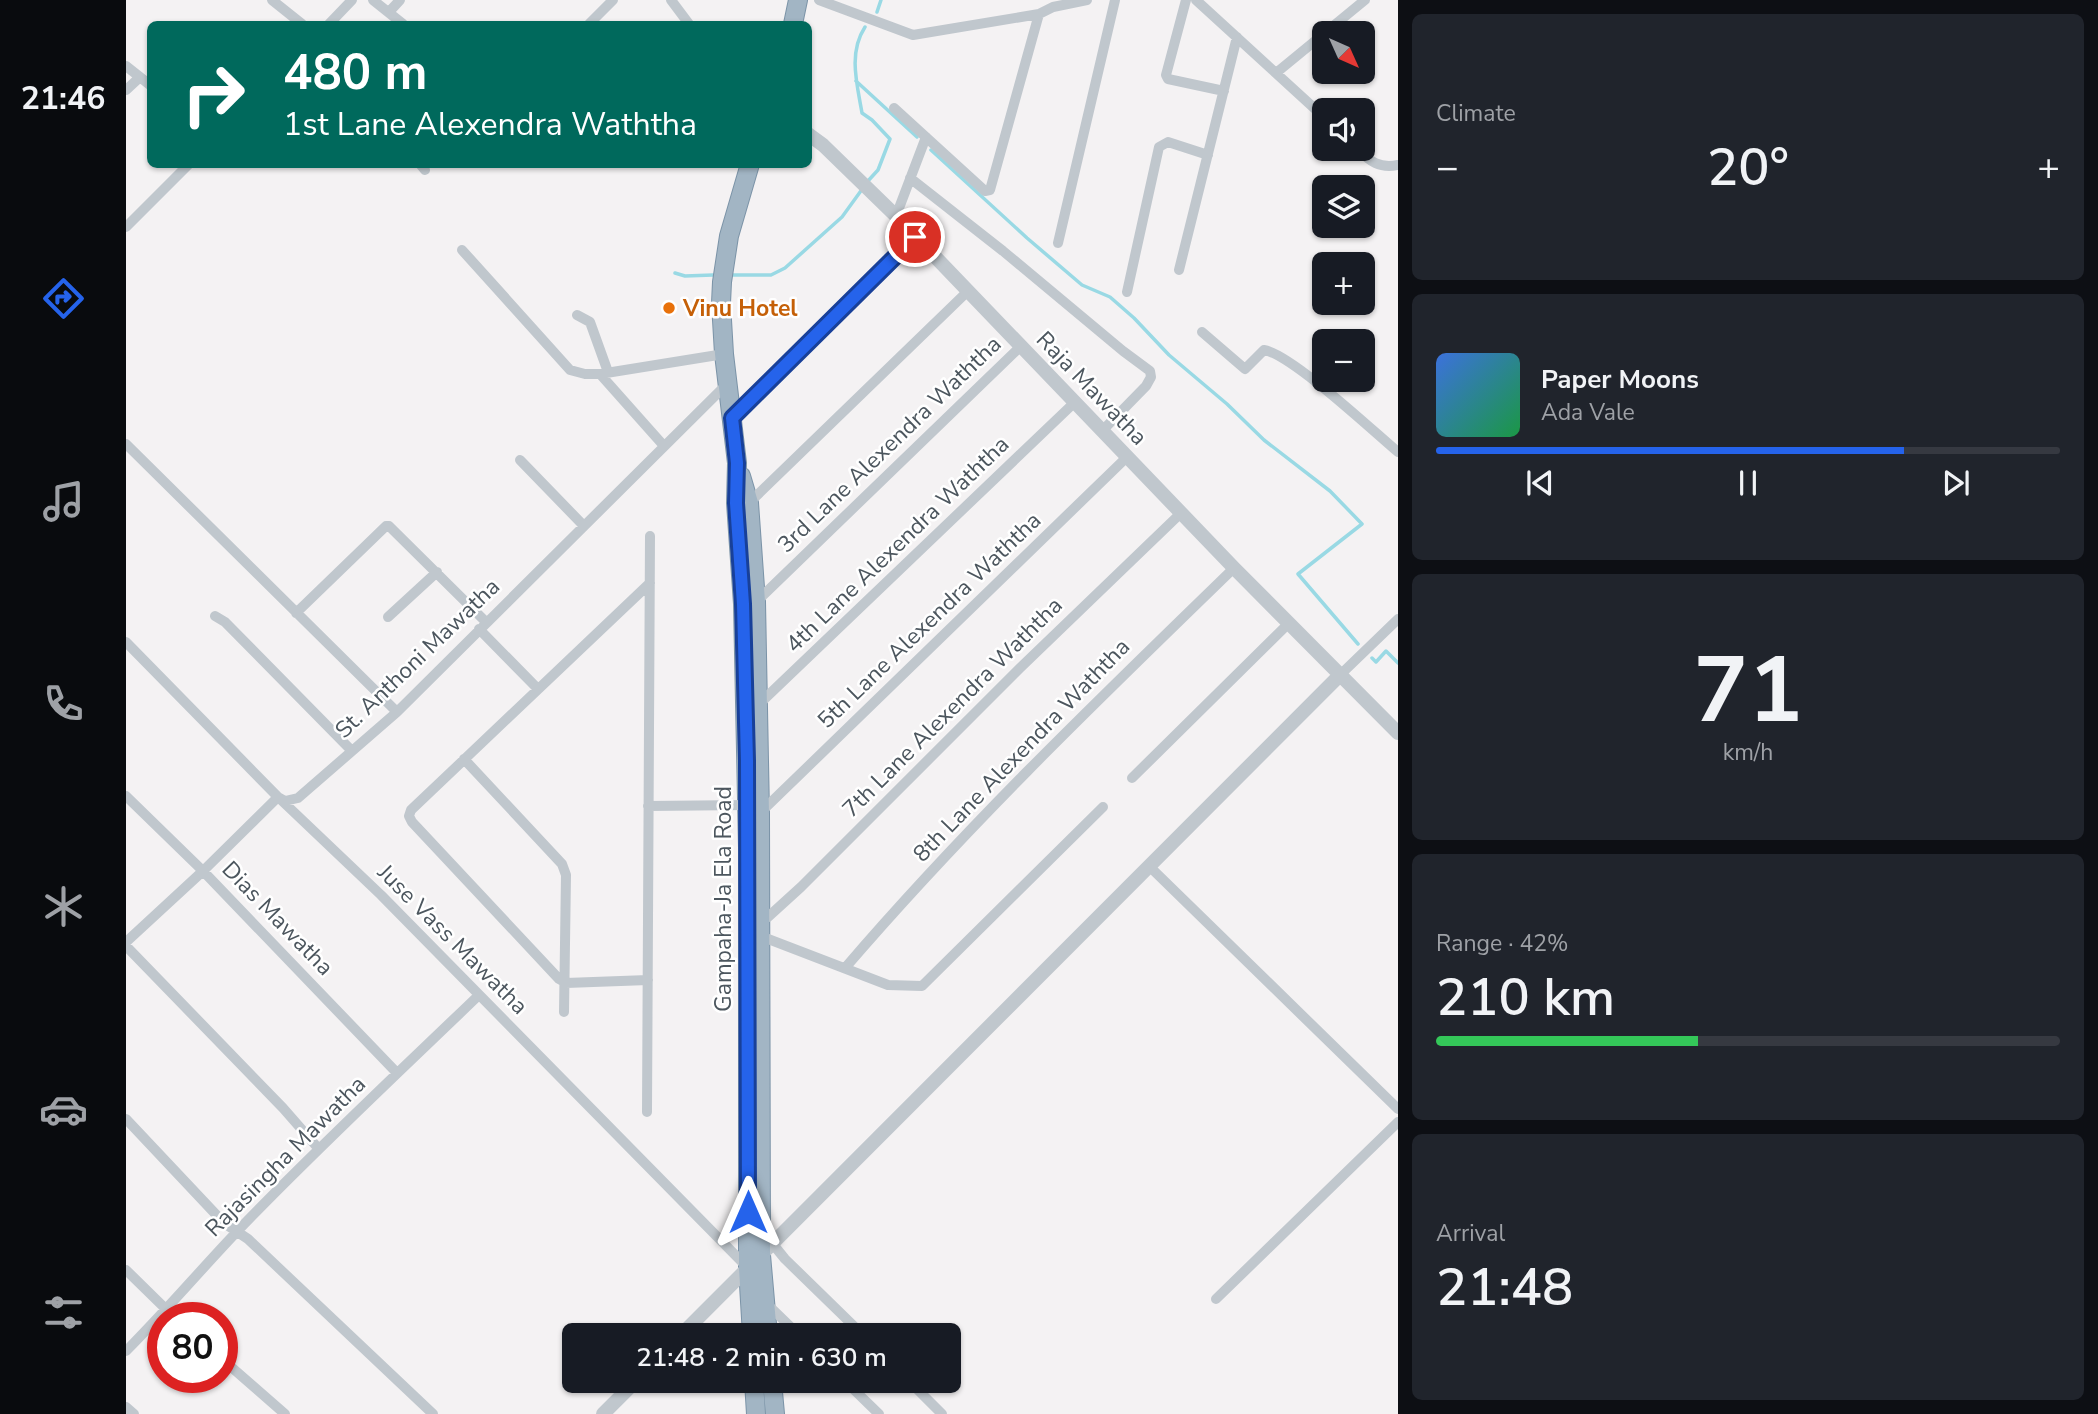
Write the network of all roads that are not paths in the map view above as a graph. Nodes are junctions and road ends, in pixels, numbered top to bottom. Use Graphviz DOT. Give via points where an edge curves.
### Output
graph roads {
  1 [pos="272,0"];
  2 [pos="352,0"];
  3 [pos="373,0"];
  4 [pos="400,0"];
  5 [pos="613,0"];
  6 [pos="671,0"];
  7 [pos="798,0"];
  8 [pos="819,0"];
  9 [pos="1087,0"];
  10 [pos="1115,0"];
  11 [pos="1186,0"];
  12 [pos="1214,0"];
  13 [pos="1365,0"];
  14 [pos="1056,4"];
  15 [pos="1200,4"];
  16 [pos="389,12"];
  17 [pos="1040,14"];
  18 [pos="298,21"];
  19 [pos="332,21"];
  20 [pos="400,21"];
  21 [pos="592,21"];
  22 [pos="687,21"];
  23 [pos="794,21"];
  24 [pos="1237,37"];
  25 [pos="126,66"];
  26 [pos="1276,73"];
  27 [pos="140,77"];
  28 [pos="147,83"];
  29 [pos="126,90"];
  30 [pos="1224,91"];
  31 [pos="1312,106"];
  32 [pos="894,108"];
  33 [pos="812,137"];
  34 [pos="926,137"];
  35 [pos="1208,155"];
  36 [pos="1373,161"];
  37 [pos="1398,165"];
  38 [pos="185,168"];
  39 [pos="749,168"];
  40 [pos="910,177"];
  41 [pos="896,216"];
  42 [pos="126,227"];
  43 [pos="915,237"];
  44 [pos="1058,243"];
  45 [pos="462,250"];
  46 [pos="1179,270"];
  47 [pos="968,291"];
  48 [pos="1127,292"];
  49 [pos="577,314"];
  50 [pos="1202,332"];
  51 [pos="1021,346"];
  52 [pos="724,354"];
  53 [pos="604,373"];
  54 [pos="727,384"];
  55 [pos="1075,402"];
  56 [pos="732,418"];
  57 [pos="1101,431"];
  58 [pos="126,444"];
  59 [pos="664,446"];
  60 [pos="1398,452"];
  61 [pos="1127,457"];
  62 [pos="520,460"];
  63 [pos="737,463"];
  64 [pos="749,503"];
  65 [pos="1181,513"];
  66 [pos="583,525"];
  67 [pos="650,536"];
  68 [pos="1234,568"];
  69 [pos="437,572"];
  70 [pos="650,583"];
  71 [pos="756,602"];
  72 [pos="296,613"];
  73 [pos="215,616"];
  74 [pos="388,618"];
  75 [pos="1398,619"];
  76 [pos="1288,624"];
  77 [pos="482,626"];
  78 [pos="126,642"];
  79 [pos="1340,675"];
  80 [pos="537,688"];
  81 [pos="752,709"];
  82 [pos="397,712"];
  83 [pos="1398,733"];
  84 [pos="352,751"];
  85 [pos="464,759"];
  86 [pos="1132,778"];
  87 [pos="126,796"];
  88 [pos="278,797"];
  89 [pos="649,806"];
  90 [pos="1102,807"];
  91 [pos="753,809"];
  92 [pos="1150,867"];
  93 [pos="203,871"];
  94 [pos="754,928"];
  95 [pos="126,944"];
  96 [pos="845,968"];
  97 [pos="648,980"];
  98 [pos="566,983"];
  99 [pos="479,995"];
  100 [pos="565,1012"];
  101 [pos="397,1073"];
  102 [pos="1398,1109"];
  103 [pos="647,1112"];
  104 [pos="126,1119"];
  105 [pos="1398,1122"];
  106 [pos="318,1148"];
  107 [pos="236,1232"];
  108 [pos="767,1249"];
  109 [pos="748,1268"];
  110 [pos="126,1270"];
  111 [pos="1216,1299"];
  112 [pos="765,1301"];
  113 [pos="159,1302"];
  114 [pos="181,1302"];
  115 [pos="693,1323"];
  116 [pos="751,1323"];
  117 [pos="767,1323"];
  118 [pos="787,1323"];
  119 [pos="851,1323"];
  120 [pos="147,1334"];
  121 [pos="126,1351"];
  122 [pos="238,1373"];
  123 [pos="624,1393"];
  124 [pos="755,1393"];
  125 [pos="773,1393"];
  126 [pos="857,1393"];
  127 [pos="921,1393"];
  128 [pos="126,1407"];
  129 [pos="134,1414"];
  130 [pos="285,1414"];
  131 [pos="433,1414"];
  132 [pos="603,1414"];
  133 [pos="756,1414"];
  134 [pos="775,1414"];
  135 [pos="879,1414"];
  136 [pos="942,1414"];
  1 -- 18 [label="street"];
  2 -- 19 [label="street"];
  3 -- 16 [label="street"];
  4 -- 16 [label="street"];
  5 -- 21 [label="street"];
  6 -- 22 [label="street"];
  7 -- 23 [label="highway"];
  8 -- 17 [label="street" via="913,35"];
  9 -- 14 [label="street"];
  10 -- 44 [label="street"];
  11 -- 30 [label="street" via="1166,75"];
  12 -- 15 [label="street"];
  13 -- 26 [label="street"];
  14 -- 17 [label="street"];
  15 -- 24 [label="street"];
  16 -- 20 [label="street"];
  17 -- 34 [label="street" via="990,190 985,191"];
  24 -- 26 [label="street"];
  24 -- 30 [label="street"];
  25 -- 27 [label="street"];
  26 -- 31 [label="street"];
  27 -- 28 [label="street"];
  27 -- 29 [label="street"];
  30 -- 35 [label="street"];
  32 -- 34 [label="street"];
  33 -- 41 [label="street, Raja Mawatha"];
  34 -- 40 [label="street"];
  35 -- 46 [label="street"];
  35 -- 48 [label="street" via="1168,142 1158,147"];
  36 -- 37 [label="street" via="1379,166"];
  38 -- 42 [label="street"];
  39 -- 52 [label="highway, Gampaha-Ja Ela Road" via="729,236 722,282"];
  40 -- 41 [label="street"];
  40 -- 57 [label="street" via="1150,371 1146,386"];
  41 -- 43 [label="street, Raja Mawatha"];
  43 -- 47 [label="street, Raja Mawatha"];
  43 -- 56 [label="street"];
  45 -- 53 [label="street" via="570,370"];
  47 -- 51 [label="street, Raja Mawatha"];
  47 -- 64 [label="street"];
  49 -- 53 [label="street" via="590,322"];
  50 -- 60 [label="street" via="1245,369 1264,350 1273,351"];
  51 -- 55 [label="street, Raja Mawatha"];
  51 -- 71 [label="street, 3rd Lane Alexendra Waththa"];
  52 -- 53 [label="street"];
  52 -- 54 [label="highway, Gampaha-Ja Ela Road"];
  53 -- 59 [label="street"];
  54 -- 56 [label="highway, Gampaha-Ja Ela Road"];
  54 -- 59 [label="street, St. Anthoni Mawatha"];
  55 -- 57 [label="street, Raja Mawatha"];
  55 -- 81 [label="street, 4th Lane Alexendra Waththa"];
  56 -- 63 [label="highway, Gampaha-Ja Ela Road"];
  57 -- 61 [label="street, Raja Mawatha"];
  58 -- 72 [label="street"];
  59 -- 66 [label="street, St. Anthoni Mawatha"];
  61 -- 65 [label="street, Raja Mawatha"];
  61 -- 91 [label="street, 5th Lane Alexendra Waththa"];
  62 -- 66 [label="street"];
  63 -- 64 [label="highway, Gampaha-Ja Ela Road"];
  63 -- 81 [label="highway, Gampaha-Ja Ela Road"];
  64 -- 71 [label="highway, Gampaha-Ja Ela Road"];
  65 -- 68 [label="street, Raja Mawatha"];
  65 -- 94 [label="street, 7th Lane Alexendra Waththa"];
  66 -- 77 [label="street, St. Anthoni Mawatha"];
  67 -- 70 [label="street"];
  68 -- 76 [label="street, Raja Mawatha"];
  68 -- 96 [label="street, 8th Lane Alexendra Waththa" via="981,818"];
  69 -- 72 [label="street" via="386,526"];
  69 -- 74 [label="street"];
  69 -- 77 [label="street"];
  70 -- 80 [label="street"];
  70 -- 89 [label="street"];
  71 -- 81 [label="highway, Gampaha-Ja Ela Road"];
  72 -- 82 [label="street"];
  73 -- 84 [label="street"];
  75 -- 79 [label="street"];
  76 -- 79 [label="street, Raja Mawatha"];
  76 -- 86 [label="street"];
  77 -- 80 [label="street"];
  77 -- 82 [label="street, St. Anthoni Mawatha"];
  78 -- 88 [label="street, Juse Vass Mawatha"];
  79 -- 83 [label="street, Raja Mawatha"];
  79 -- 92 [label="street"];
  80 -- 85 [label="street"];
  81 -- 91 [label="highway, Gampaha-Ja Ela Road"];
  82 -- 84 [label="street, St. Anthoni Mawatha"];
  84 -- 88 [label="street, St. Anthoni Mawatha" via="299,798 285,801"];
  85 -- 98 [label="street" via="562,864 566,875"];
  85 -- 98 [label="street" via="409,816"];
  87 -- 93 [label="street, Dias Mawatha"];
  88 -- 93 [label="street"];
  88 -- 99 [label="street, Juse Vass Mawatha"];
  89 -- 91 [label="street"];
  89 -- 97 [label="street"];
  90 -- 96 [label="street" via="922,986 888,985"];
  91 -- 94 [label="highway, Gampaha-Ja Ela Road"];
  92 -- 102 [label="street"];
  92 -- 108 [label="street"];
  93 -- 95 [label="street"];
  93 -- 101 [label="street, Dias Mawatha"];
  94 -- 96 [label="street"];
  94 -- 108 [label="highway, Gampaha-Ja Ela Road"];
  94 -- 109 [label="highway, Gampaha-Ja Ela Road"];
  95 -- 106 [label="street"];
  97 -- 98 [label="street"];
  97 -- 103 [label="street"];
  98 -- 100 [label="street"];
  99 -- 101 [label="street, Rajasingha Mawatha"];
  99 -- 109 [label="street, Juse Vass Mawatha"];
  101 -- 106 [label="street, Rajasingha Mawatha"];
  104 -- 107 [label="street"];
  105 -- 111 [label="street"];
  106 -- 107 [label="street, Rajasingha Mawatha"];
  107 -- 114 [label="street, Rajasingha Mawatha"];
  107 -- 131 [label="street"];
  108 -- 109 [label="street"];
  108 -- 112 [label="highway, Gampaha-Ja Ela Road"];
  108 -- 119 [label="street" via="785,1259"];
  109 -- 115 [label="street"];
  109 -- 116 [label="highway, Gampaha-Ja Ela Road"];
  110 -- 113 [label="street"];
  112 -- 117 [label="highway, Gampaha-Ja Ela Road"];
  112 -- 118 [label="street"];
  120 -- 121 [label="street, Rajasingha Mawatha"];
  122 -- 130 [label="street"];
  123 -- 132 [label="street"];
  124 -- 133 [label="highway"];
  125 -- 134 [label="highway"];
  126 -- 135 [label="street"];
  127 -- 136 [label="street"];
  128 -- 129 [label="street"];
}
